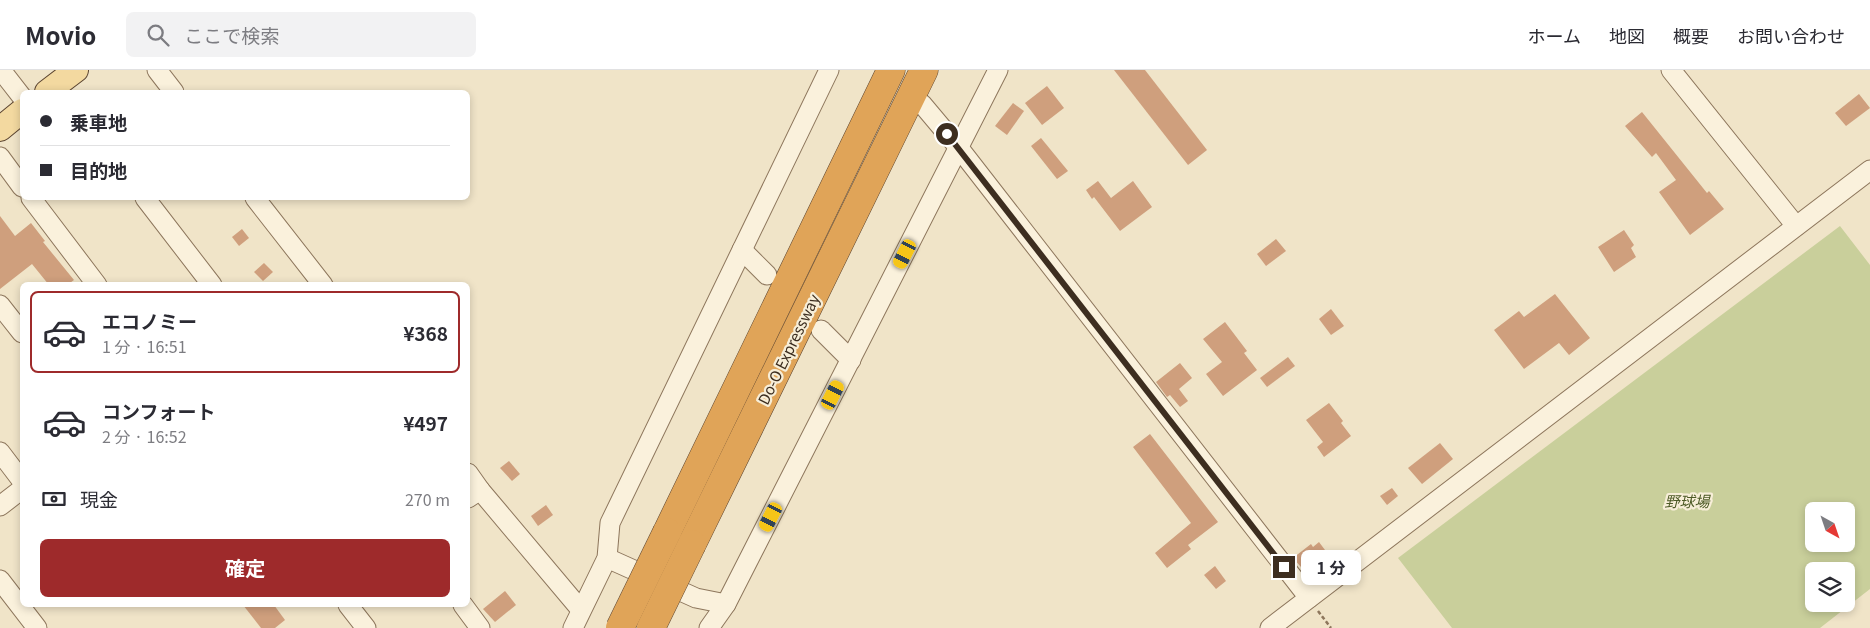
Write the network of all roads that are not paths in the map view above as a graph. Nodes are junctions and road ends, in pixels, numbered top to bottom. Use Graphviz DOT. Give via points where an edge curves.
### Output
graph roads {
  1 [pos="1,70"];
  2 [pos="76,70"];
  3 [pos="157,70"];
  4 [pos="829,70"];
  5 [pos="891,70"];
  6 [pos="924,70"];
  7 [pos="998,70"];
  8 [pos="1671,70"];
  9 [pos="56,90"];
  10 [pos="172,90"];
  11 [pos="20,95"];
  12 [pos="922,104"];
  13 [pos="20,113"];
  14 [pos="0,128"];
  15 [pos="959,148"];
  16 [pos="0,157"];
  17 [pos="1870,170"];
  18 [pos="20,184"];
  19 [pos="33,200"];
  20 [pos="147,200"];
  21 [pos="257,200"];
  22 [pos="1796,226"];
  23 [pos="742,250"];
  24 [pos="767,275"];
  25 [pos="95,282"];
  26 [pos="210,282"];
  27 [pos="321,282"];
  28 [pos="0,305"];
  29 [pos="20,330"];
  30 [pos="821,330"];
  31 [pos="851,360"];
  32 [pos="0,452"];
  33 [pos="20,478"];
  34 [pos="470,480"];
  35 [pos="20,491"];
  36 [pos="474,494"];
  37 [pos="0,506"];
  38 [pos="607,558"];
  39 [pos="0,580"];
  40 [pos="1308,598"];
  41 [pos="726,604"];
  42 [pos="20,605"];
  43 [pos="21,607"];
  44 [pos="350,607"];
  45 [pos="464,607"];
  46 [pos="581,610"];
  47 [pos="38,628"];
  48 [pos="366,628"];
  49 [pos="480,628"];
  50 [pos="572,628"];
  51 [pos="620,628"];
  52 [pos="651,628"];
  53 [pos="709,628"];
  54 [pos="1270,628"];
  1 -- 11 [label="street"];
  2 -- 9 [label="main road"];
  3 -- 10 [label="street"];
  4 -- 23 [label="street"];
  5 -- 51 [label="highway, Do-O Expressway, bridge"];
  6 -- 52 [label="highway, Do-O Expressway, bridge"];
  7 -- 15 [label="street"];
  8 -- 22 [label="street"];
  12 -- 15 [label="street"];
  13 -- 14 [label="main road"];
  15 -- 31 [label="street"];
  15 -- 40 [label="street"];
  16 -- 18 [label="street"];
  17 -- 22 [label="street"];
  19 -- 25 [label="street"];
  20 -- 26 [label="street"];
  21 -- 27 [label="street"];
  22 -- 40 [label="street"];
  23 -- 24 [label="street"];
  23 -- 38 [label="street" via="610,523"];
  28 -- 29 [label="street"];
  30 -- 31 [label="street"];
  31 -- 41 [label="street"];
  32 -- 33 [label="street"];
  34 -- 36 [label="street"];
  35 -- 37 [label="street"];
  36 -- 46 [label="street"];
  38 -- 41 [label="street" via="696,598"];
  38 -- 46 [label="street"];
  39 -- 42 [label="street"];
  40 -- 54 [label="street"];
  41 -- 53 [label="street"];
  43 -- 47 [label="street"];
  44 -- 48 [label="street"];
  45 -- 49 [label="street"];
  46 -- 50 [label="street"];
}
